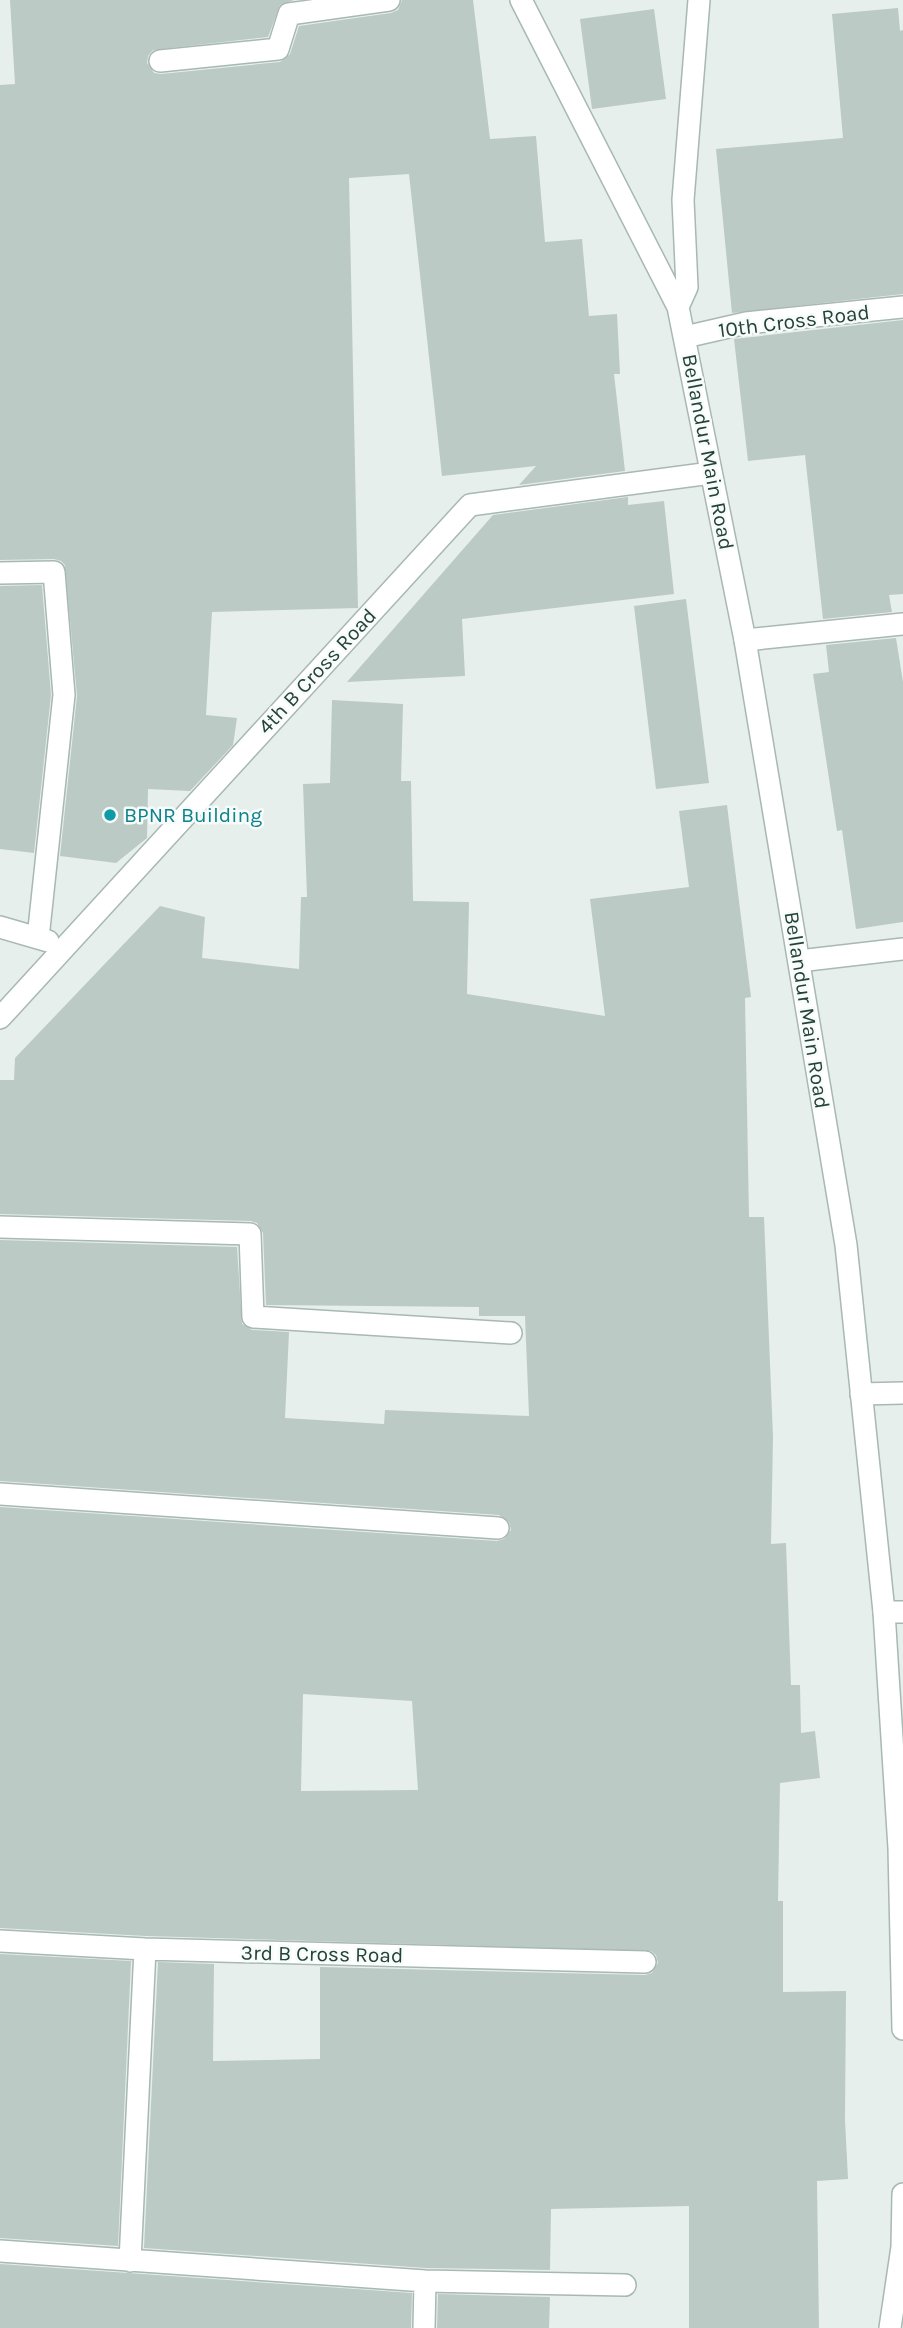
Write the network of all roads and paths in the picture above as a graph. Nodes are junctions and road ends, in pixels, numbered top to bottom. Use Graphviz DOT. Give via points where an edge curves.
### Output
graph roads {
  1 [pos="389,0"];
  2 [pos="521,0"];
  3 [pos="699,0"];
  4 [pos="160,61"];
  5 [pos="678,307"];
  6 [pos="903,307"];
  7 [pos="685,337"];
  8 [pos="710,473"];
  9 [pos="0,573"];
  10 [pos="903,624"];
  11 [pos="745,640"];
  12 [pos="0,928"];
  13 [pos="38,938"];
  14 [pos="64,946"];
  15 [pos="903,949"];
  16 [pos="799,961"];
  17 [pos="0,1018"];
  18 [pos="0,1227"];
  19 [pos="511,1333"];
  20 [pos="903,1393"];
  21 [pos="861,1394"];
  22 [pos="0,1494"];
  23 [pos="498,1528"];
  24 [pos="894,1612"];
  25 [pos="901,1848"];
  26 [pos="0,1941"];
  27 [pos="145,1949"];
  28 [pos="645,1962"];
  29 [pos="903,2029"];
  30 [pos="903,2194"];
  31 [pos="0,2251"];
  32 [pos="130,2261"];
  33 [pos="425,2281"];
  34 [pos="625,2285"];
  35 [pos="424,2328"];
  36 [pos="890,2328"];
  1 -- 4 [label="street" via="289,14 278,49"];
  2 -- 5 [label="street"];
  3 -- 5 [label="street, Bellandur Main Road" via="683,200 687,287"];
  5 -- 7 [label="street, Bellandur Main Road"];
  6 -- 7 [label="street, 10th Cross Road" via="746,323"];
  7 -- 8 [label="street, Bellandur Main Road"];
  8 -- 11 [label="street, Bellandur Main Road"];
  8 -- 14 [label="street, 4th B Cross Road" via="470,505"];
  9 -- 13 [label="street" via="54,572 64,695"];
  10 -- 11 [label="street"];
  11 -- 16 [label="street, Bellandur Main Road"];
  12 -- 13 [label="street"];
  13 -- 14 [label="street"];
  14 -- 17 [label="street, 4th B Cross Road"];
  15 -- 16 [label="street"];
  16 -- 21 [label="street, Bellandur Main Road" via="846,1245"];
  18 -- 19 [label="street" via="250,1234 253,1317"];
  20 -- 21 [label="street"];
  21 -- 24 [label="street, Bellandur Main Road"];
  22 -- 23 [label="street"];
  24 -- 25 [label="street, Bellandur Main Road"];
  25 -- 29 [label="street, Bellandur Main Road"];
  26 -- 27 [label="street, 3rd B Cross Road"];
  27 -- 28 [label="street, 3rd B Cross Road"];
  27 -- 32 [label="street"];
  30 -- 36 [label="street" via="902,2247"];
  31 -- 32 [label="street"];
  32 -- 33 [label="street"];
  33 -- 34 [label="street"];
  33 -- 35 [label="street"];
}
